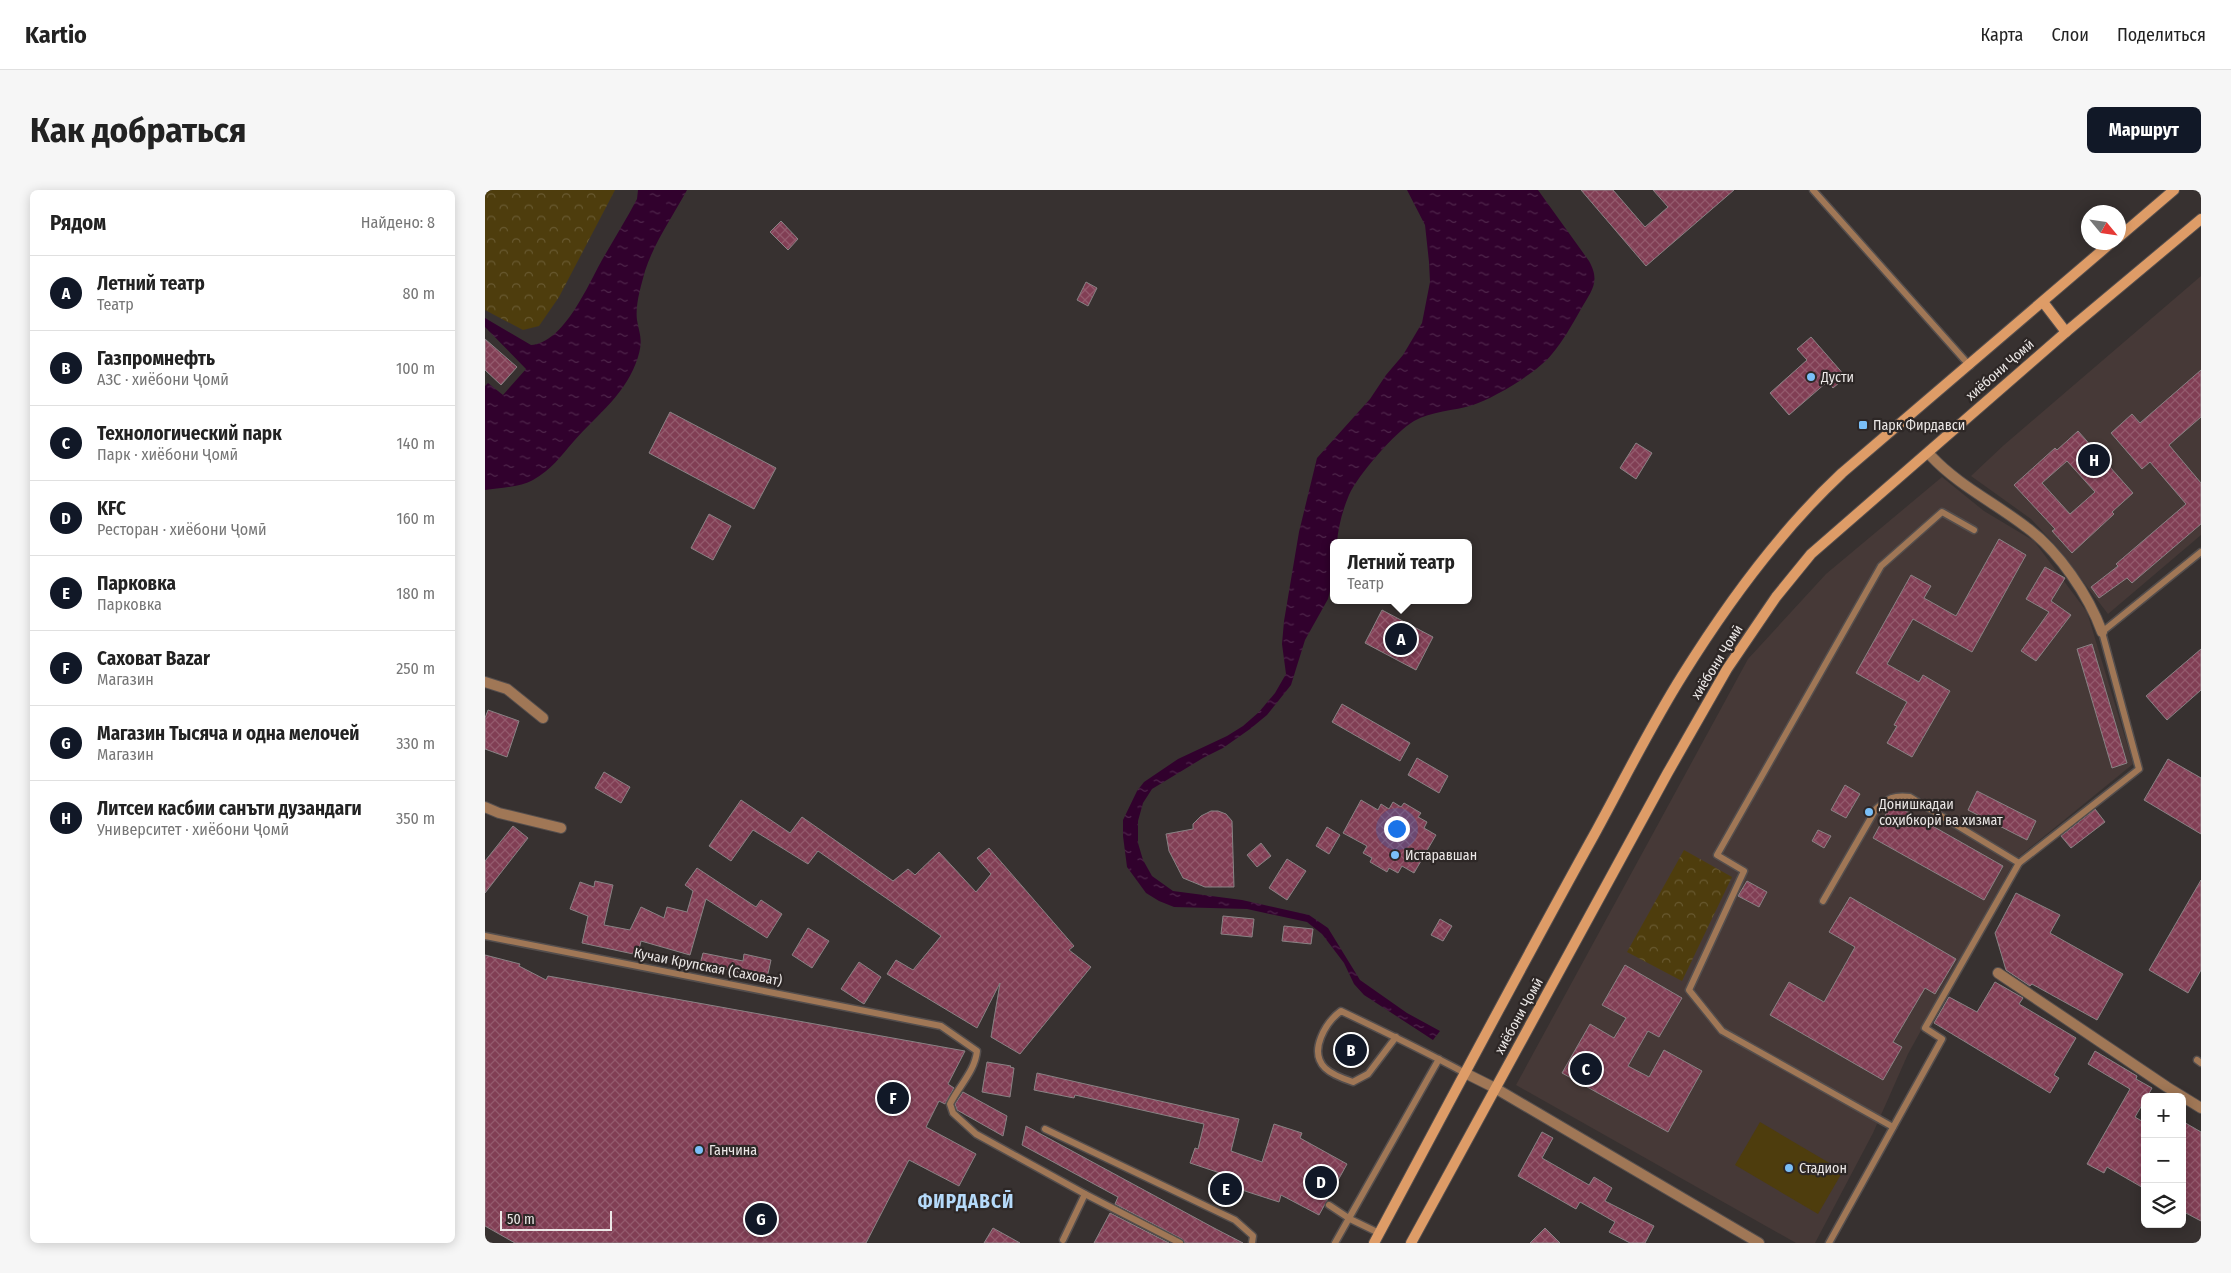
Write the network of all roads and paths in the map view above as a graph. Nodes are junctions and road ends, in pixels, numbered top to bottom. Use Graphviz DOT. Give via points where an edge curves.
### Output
graph roads {
  1 [pos="1813,190"];
  2 [pos="2174,190"];
  3 [pos="2201,219"];
  4 [pos="2126,231"];
  5 [pos="2104,250"];
  6 [pos="2043,302"];
  7 [pos="2066,332"];
  8 [pos="1970,366"];
  9 [pos="1931,456"];
  10 [pos="1975,530"];
  11 [pos="2201,552"];
  12 [pos="2102,632"];
  13 [pos="485,682"];
  14 [pos="543,718"];
  15 [pos="485,807"];
  16 [pos="561,828"];
  17 [pos="2019,863"];
  18 [pos="1823,901"];
  19 [pos="485,936"];
  20 [pos="1998,973"];
  21 [pos="1396,1037"];
  22 [pos="1439,1059"];
  23 [pos="1465,1073"];
  24 [pos="1495,1088"];
  25 [pos="2201,1108"];
  26 [pos="1893,1127"];
  27 [pos="1045,1128"];
  28 [pos="1085,1194"];
  29 [pos="1329,1205"];
  30 [pos="1349,1219"];
  31 [pos="1379,1233"];
  32 [pos="1063,1240"];
  33 [pos="1180,1243"];
  34 [pos="1252,1243"];
  35 [pos="1335,1243"];
  36 [pos="1374,1243"];
  37 [pos="1411,1243"];
  38 [pos="1759,1243"];
  39 [pos="1829,1243"];
  1 -- 8 [label="lane"];
  2 -- 4 [label="main road"];
  3 -- 7 [label="main road, хиёбони Ҷомӣ"];
  5 -- 6 [label="main road, хиёбони Ҷомӣ"];
  6 -- 7 [label="main road"];
  6 -- 8 [label="main road, хиёбони Ҷомӣ"];
  7 -- 24 [label="main road, хиёбони Ҷомӣ" via="1811,554 1776,597 1727,669"];
  8 -- 23 [label="main road, хиёбони Ҷомӣ" via="1809,504 1737,594 1682,676"];
  9 -- 12 [label="street" via="1945,471 2028,528 2051,550 2093,608"];
  10 -- 26 [label="lane" via="1942,512 1881,566 1717,855 1744,871 1689,990 1722,1031"];
  11 -- 12 [label="lane"];
  12 -- 17 [label="lane" via="2139,769"];
  13 -- 14 [label="street" via="507,689"];
  15 -- 16 [label="street"];
  17 -- 18 [label="lane" via="1910,797 1897,795 1887,798 1876,809"];
  17 -- 26 [label="lane" via="1925,1028 1942,1039"];
  19 -- 28 [label="lane, Кучаи Крупская (Саховат)" via="941,1026 977,1051 976,1062 951,1104 953,1113 976,1134"];
  20 -- 25 [label="street"];
  21 -- 21 [label="lane" via="1341,1011 1324,1032 1318,1058 1325,1068 1353,1082 1368,1074"];
  21 -- 22 [label="lane"];
  22 -- 23 [label="lane"];
  22 -- 30 [label="lane"];
  23 -- 24 [label="street"];
  23 -- 31 [label="main road, хиёбони Ҷомӣ"];
  24 -- 37 [label="main road, хиёбони Ҷомӣ"];
  24 -- 38 [label="street"];
  26 -- 39 [label="lane"];
  27 -- 34 [label="lane" via="1235,1220 1253,1236"];
  28 -- 32 [label="lane"];
  28 -- 33 [label="lane"];
  29 -- 30 [label="lane"];
  30 -- 31 [label="lane"];
  30 -- 35 [label="lane"];
  31 -- 36 [label="main road, хиёбони Ҷомӣ"];
}
